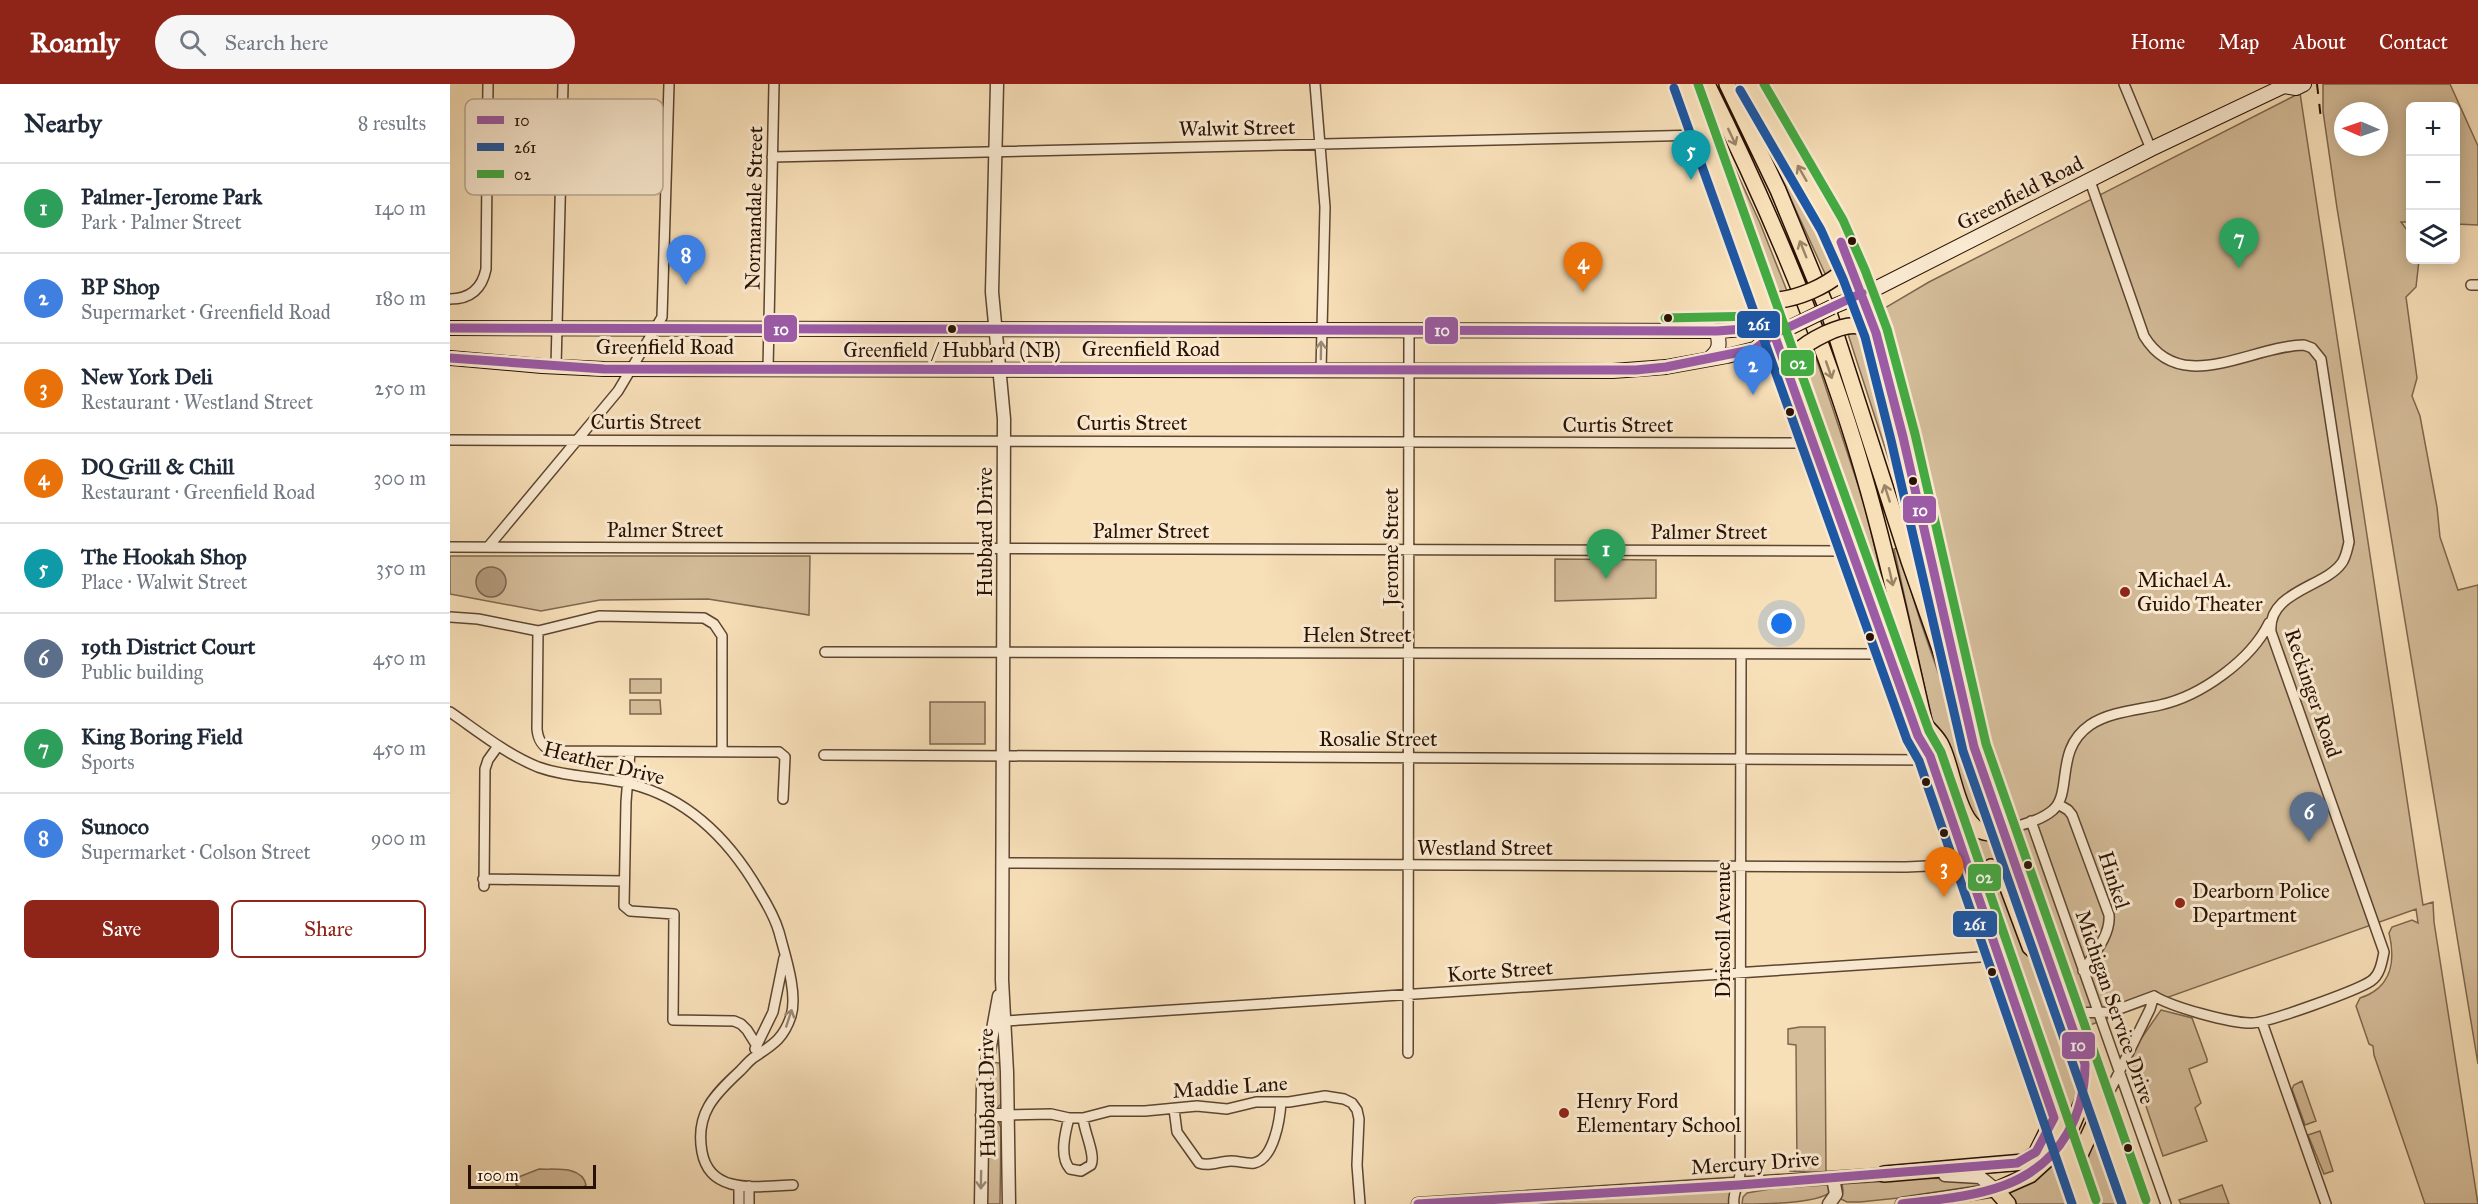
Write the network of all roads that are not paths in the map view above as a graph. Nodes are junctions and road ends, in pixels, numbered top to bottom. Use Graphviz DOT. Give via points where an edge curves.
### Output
graph roads {
  1 [pos="488,84"];
  2 [pos="563,84"];
  3 [pos="669,84"];
  4 [pos="774,84"];
  5 [pos="997,84"];
  6 [pos="1315,84"];
  7 [pos="1685,84"];
  8 [pos="1707,84"];
  9 [pos="1727,84"];
  10 [pos="1750,84"];
  11 [pos="2124,84"];
  12 [pos="2304,84"];
  13 [pos="2284,85"];
  14 [pos="488,99"];
  15 [pos="563,99"];
  16 [pos="1702,135"];
  17 [pos="1320,144"];
  18 [pos="2151,149"];
  19 [pos="996,151"];
  20 [pos="772,157"];
  21 [pos="2090,181"];
  22 [pos="487,195"];
  23 [pos="560,195"];
  24 [pos="1845,267"];
  25 [pos="1760,294"];
  26 [pos="1856,296"];
  27 [pos="450,299"];
  28 [pos="450,328"];
  29 [pos="557,328"];
  30 [pos="657,328"];
  31 [pos="769,328"];
  32 [pos="995,329"];
  33 [pos="1322,330"];
  34 [pos="1409,330"];
  35 [pos="1716,331"];
  36 [pos="1781,332"];
  37 [pos="1878,341"];
  38 [pos="450,358"];
  39 [pos="1708,360"];
  40 [pos="556,367"];
  41 [pos="632,369"];
  42 [pos="768,369"];
  43 [pos="1786,369"];
  44 [pos="1000,370"];
  45 [pos="1321,370"];
  46 [pos="1409,371"];
  47 [pos="450,440"];
  48 [pos="578,440"];
  49 [pos="1004,441"];
  50 [pos="1409,442"];
  51 [pos="1813,443"];
  52 [pos="450,547"];
  53 [pos="488,547"];
  54 [pos="1004,549"];
  55 [pos="1408,549"];
  56 [pos="1852,551"];
  57 [pos="450,617"];
  58 [pos="2271,620"];
  59 [pos="538,631"];
  60 [pos="825,652"];
  61 [pos="1004,652"];
  62 [pos="1409,653"];
  63 [pos="1741,654"];
  64 [pos="1888,654"];
  65 [pos="450,712"];
  66 [pos="1925,725"];
  67 [pos="498,746"];
  68 [pos="1974,747"];
  69 [pos="630,752"];
  70 [pos="722,752"];
  71 [pos="824,755"];
  72 [pos="1003,755"];
  73 [pos="1408,757"];
  74 [pos="1741,757"];
  75 [pos="1931,758"];
  76 [pos="628,784"];
  77 [pos="783,799"];
  78 [pos="2057,806"];
  79 [pos="2031,821"];
  80 [pos="2002,831"];
  81 [pos="1966,861"];
  82 [pos="1003,863"];
  83 [pos="1408,865"];
  84 [pos="1741,866"];
  85 [pos="624,881"];
  86 [pos="1978,897"];
  87 [pos="1996,951"];
  88 [pos="784,958"];
  89 [pos="2049,964"];
  90 [pos="2084,971"];
  91 [pos="1741,973"];
  92 [pos="1002,980"];
  93 [pos="1408,996"];
  94 [pos="2154,996"];
  95 [pos="2067,1013"];
  96 [pos="2098,1014"];
  97 [pos="1005,1022"];
  98 [pos="2262,1022"];
  99 [pos="756,1046"];
  100 [pos="1408,1053"];
  101 [pos="751,1059"];
  102 [pos="987,1059"];
  103 [pos="1007,1062"];
  104 [pos="2085,1064"];
  105 [pos="2119,1072"];
  106 [pos="1281,1102"];
  107 [pos="1174,1109"];
  108 [pos="2101,1109"];
  109 [pos="982,1115"];
  110 [pos="1008,1115"];
  111 [pos="1069,1118"];
  112 [pos="1083,1118"];
  113 [pos="2054,1118"];
  114 [pos="2064,1144"];
  115 [pos="2073,1170"];
  116 [pos="1884,1174"];
  117 [pos="1833,1178"];
  118 [pos="793,1185"];
  119 [pos="1740,1185"];
  120 [pos="744,1186"];
  121 [pos="1996,1190"];
  122 [pos="1497,1202"];
  123 [pos="739,1204"];
  124 [pos="748,1204"];
  125 [pos="981,1204"];
  126 [pos="1009,1204"];
  127 [pos="1360,1204"];
  128 [pos="1418,1204"];
  129 [pos="1734,1204"];
  130 [pos="1829,1204"];
  131 [pos="1902,1204"];
  132 [pos="2008,1204"];
  133 [pos="2085,1204"];
  134 [pos="2135,1204"];
  135 [pos="2166,1204"];
  136 [pos="2326,1204"];
  1 -- 14 [label="street"];
  2 -- 15 [label="street"];
  3 -- 30 [label="street" via="662,317"];
  4 -- 20 [label="street, Normandale Street"];
  5 -- 19 [label="street, Hubbard Drive"];
  6 -- 17 [label="street"];
  7 -- 16 [label="main road"];
  8 -- 66 [label="main road, one-way" via="1814,325 1854,441"];
  68 -- 9 [label="main road, one-way" via="1830,316 1778,190"];
  24 -- 10 [label="main road, one-way" via="1832,225"];
  11 -- 18 [label="street"];
  12 -- 13 [label="main road, Greenfield Road" via="2296,88"];
  13 -- 18 [label="main road, Greenfield Road"];
  16 -- 17 [label="street, Walwit Street"];
  16 -- 25 [label="main road"];
  17 -- 19 [label="street, Walwit Street"];
  17 -- 33 [label="street" via="1325,207"];
  18 -- 21 [label="main road, Greenfield Road"];
  19 -- 20 [label="street, Walwit Street"];
  19 -- 32 [label="street, Hubbard Drive" via="992,292"];
  20 -- 31 [label="street, Normandale Street"];
  21 -- 26 [label="main road, Greenfield Road"];
  21 -- 58 [label="street, Reckinger Road" via="2144,336 2163,358 2193,367 2304,345 2321,359 2349,542 2346,558 2331,574 2293,594"];
  22 -- 27 [label="street" via="483,283 473,293"];
  23 -- 29 [label="street"];
  24 -- 25 [label="main road, bridge" via="1832,280 1795,297 1778,300"];
  24 -- 26 [label="main road"];
  25 -- 36 [label="main road"];
  26 -- 36 [label="main road, Greenfield Road, bridge"];
  26 -- 37 [label="main road"];
  28 -- 29 [label="main road, Greenfield Road"];
  29 -- 30 [label="main road, Greenfield Road"];
  29 -- 40 [label="street"];
  30 -- 31 [label="main road, Greenfield Road"];
  30 -- 41 [label="street"];
  31 -- 32 [label="main road, Greenfield Road"];
  31 -- 42 [label="street, Normandale Street"];
  32 -- 33 [label="main road, Greenfield Road"];
  32 -- 44 [label="street, Hubbard Drive"];
  33 -- 34 [label="main road, Greenfield Road"];
  45 -- 33 [label="street, one-way"];
  34 -- 35 [label="main road, Greenfield Road"];
  34 -- 46 [label="street, Jerome Street"];
  35 -- 36 [label="main road, Greenfield Road" via="1758,328"];
  35 -- 39 [label="main road" via="1718,352"];
  36 -- 39 [label="main road, Greenfield Road" via="1755,349"];
  36 -- 43 [label="main road"];
  37 -- 43 [label="main road, bridge" via="1858,326 1842,328 1807,344"];
  37 -- 68 [label="main road"];
  38 -- 40 [label="main road, Greenfield Road"];
  39 -- 46 [label="main road, Greenfield Road" via="1613,371"];
  40 -- 41 [label="main road, Greenfield Road"];
  41 -- 42 [label="main road, Greenfield Road"];
  41 -- 48 [label="street"];
  42 -- 44 [label="main road, Greenfield Road"];
  43 -- 51 [label="main road"];
  44 -- 45 [label="main road, Greenfield Road"];
  44 -- 49 [label="street, Hubbard Drive"];
  45 -- 46 [label="main road, Greenfield Road"];
  46 -- 50 [label="street, Jerome Street"];
  47 -- 48 [label="street, Curtis Street"];
  48 -- 49 [label="street, Curtis Street"];
  48 -- 53 [label="street"];
  49 -- 50 [label="street, Curtis Street"];
  49 -- 54 [label="street, Hubbard Drive"];
  50 -- 51 [label="street, Curtis Street"];
  50 -- 55 [label="street, Jerome Street"];
  51 -- 56 [label="main road"];
  52 -- 53 [label="street, Palmer Street"];
  53 -- 54 [label="street, Palmer Street"];
  54 -- 55 [label="street, Palmer Street"];
  54 -- 61 [label="street, Hubbard Drive"];
  55 -- 56 [label="street, Palmer Street"];
  55 -- 62 [label="street, Jerome Street"];
  56 -- 64 [label="main road"];
  57 -- 59 [label="street"];
  58 -- 78 [label="street" via="2244,659 2199,688 2168,703 2101,719 2088,726 2067,756"];
  58 -- 98 [label="street, Reckinger Road" via="2271,632 2384,952 2373,980"];
  59 -- 69 [label="street" via="537,729 541,743 551,751"];
  59 -- 70 [label="street" via="599,616 694,617 714,624 722,636"];
  60 -- 61 [label="street, Helen Street"];
  61 -- 62 [label="street, Helen Street"];
  61 -- 72 [label="street, Hubbard Drive"];
  62 -- 63 [label="street, Helen Street"];
  62 -- 73 [label="street, Jerome Street"];
  63 -- 64 [label="street, Helen Street"];
  63 -- 74 [label="street, Driscoll Avenue"];
  64 -- 75 [label="main road" via="1918,736"];
  65 -- 67 [label="street, Heather Drive"];
  66 -- 75 [label="main road"];
  66 -- 80 [label="main road" via="1941,744 1967,821 1985,833"];
  67 -- 76 [label="street, Heather Drive" via="558,773"];
  67 -- 85 [label="street" via="485,769 483,882"];
  68 -- 80 [label="main road"];
  69 -- 70 [label="street"];
  69 -- 76 [label="street"];
  70 -- 77 [label="street" via="783,754"];
  71 -- 72 [label="street, Rosalie Street"];
  72 -- 73 [label="street, Rosalie Street"];
  72 -- 82 [label="street, Hubbard Drive"];
  73 -- 74 [label="street, Rosalie Street"];
  73 -- 83 [label="street, Jerome Street"];
  74 -- 75 [label="street, Rosalie Street"];
  74 -- 84 [label="street, Driscoll Avenue"];
  75 -- 81 [label="main road"];
  76 -- 85 [label="street"];
  76 -- 88 [label="street, Heather Drive" via="646,788 682,806 729,845 767,906"];
  78 -- 79 [label="street"];
  78 -- 90 [label="street, Hinkel" via="2072,815 2109,921"];
  79 -- 80 [label="street"];
  79 -- 90 [label="street, Michigan Service Drive"];
  80 -- 89 [label="main road"];
  81 -- 84 [label="street, Westland Street" via="1906,867"];
  81 -- 86 [label="main road"];
  82 -- 83 [label="street, Westland Street"];
  82 -- 92 [label="street, Hubbard Drive"];
  83 -- 84 [label="street, Westland Street"];
  83 -- 93 [label="street, Jerome Street"];
  84 -- 91 [label="street, Driscoll Avenue"];
  85 -- 99 [label="street" via="625,909 674,914 673,1020 741,1024"];
  86 -- 87 [label="main road"];
  86 -- 89 [label="main road" via="1982,872 1991,867 2002,872 2030,947"];
  87 -- 91 [label="street, Korte Street" via="1980,957"];
  87 -- 113 [label="main road"];
  88 -- 99 [label="street, Heather Drive" via="773,1012"];
  101 -- 88 [label="street, Heather Drive, one-way" via="771,1048 782,1036 791,1015 792,986"];
  89 -- 95 [label="main road"];
  90 -- 96 [label="street, Michigan Service Drive"];
  91 -- 93 [label="street, Korte Street"];
  91 -- 119 [label="street, Driscoll Avenue"];
  92 -- 97 [label="street, Hubbard Drive"];
  92 -- 102 [label="street, Hubbard Drive"];
  93 -- 97 [label="street, Korte Street"];
  93 -- 100 [label="street, Jerome Street"];
  94 -- 96 [label="street"];
  94 -- 98 [label="street, Reckinger Road" via="2241,1022"];
  94 -- 105 [label="street"];
  95 -- 96 [label="street"];
  95 -- 104 [label="main road"];
  96 -- 105 [label="street, Michigan Service Drive"];
  97 -- 103 [label="street, Hubbard Drive"];
  98 -- 136 [label="street"];
  99 -- 101 [label="street, Heather Drive"];
  101 -- 120 [label="street, Heather Drive" via="713,1097 702,1123 702,1151 710,1171 727,1185"];
  102 -- 103 [label="street" via="996,1057"];
  102 -- 109 [label="street, Hubbard Drive"];
  103 -- 110 [label="street, Hubbard Drive"];
  104 -- 108 [label="main road"];
  104 -- 114 [label="main road" via="2084,1098"];
  105 -- 108 [label="street"];
  105 -- 135 [label="street, Michigan Service Drive"];
  106 -- 107 [label="street, Maddie Lane" via="1257,1102 1227,1109"];
  106 -- 107 [label="street" via="1280,1124 1267,1154 1263,1160 1249,1163 1199,1163 1177,1132"];
  106 -- 127 [label="street, Maddie Lane" via="1334,1097 1352,1103 1359,1128"];
  107 -- 112 [label="street, Maddie Lane" via="1110,1111"];
  108 -- 115 [label="main road"];
  108 -- 134 [label="main road"];
  109 -- 110 [label="street"];
  109 -- 125 [label="street, Hubbard Drive, one-way"];
  110 -- 111 [label="street, Maddie Lane" via="1051,1114"];
  110 -- 126 [label="street, Hubbard Drive"];
  111 -- 112 [label="street, Maddie Lane"];
  111 -- 112 [label="street" via="1065,1160 1075,1171 1087,1169 1093,1161"];
  113 -- 114 [label="main road"];
  113 -- 116 [label="main road" via="2036,1154 2024,1161"];
  114 -- 115 [label="main road"];
  114 -- 121 [label="main road" via="2030,1175"];
  115 -- 133 [label="main road"];
  116 -- 117 [label="street, Mercury Drive"];
  116 -- 121 [label="street, Mercury Drive" via="1973,1176"];
  117 -- 119 [label="street, Mercury Drive"];
  117 -- 130 [label="street" via="1836,1194"];
  118 -- 120 [label="street"];
  119 -- 122 [label="street, Mercury Drive"];
  119 -- 129 [label="street, Driscoll Avenue" via="1735,1189"];
  120 -- 123 [label="street"];
  120 -- 124 [label="street"];
  121 -- 131 [label="street"];
  121 -- 132 [label="main road"];
  122 -- 128 [label="street, Mercury Drive"];
}
